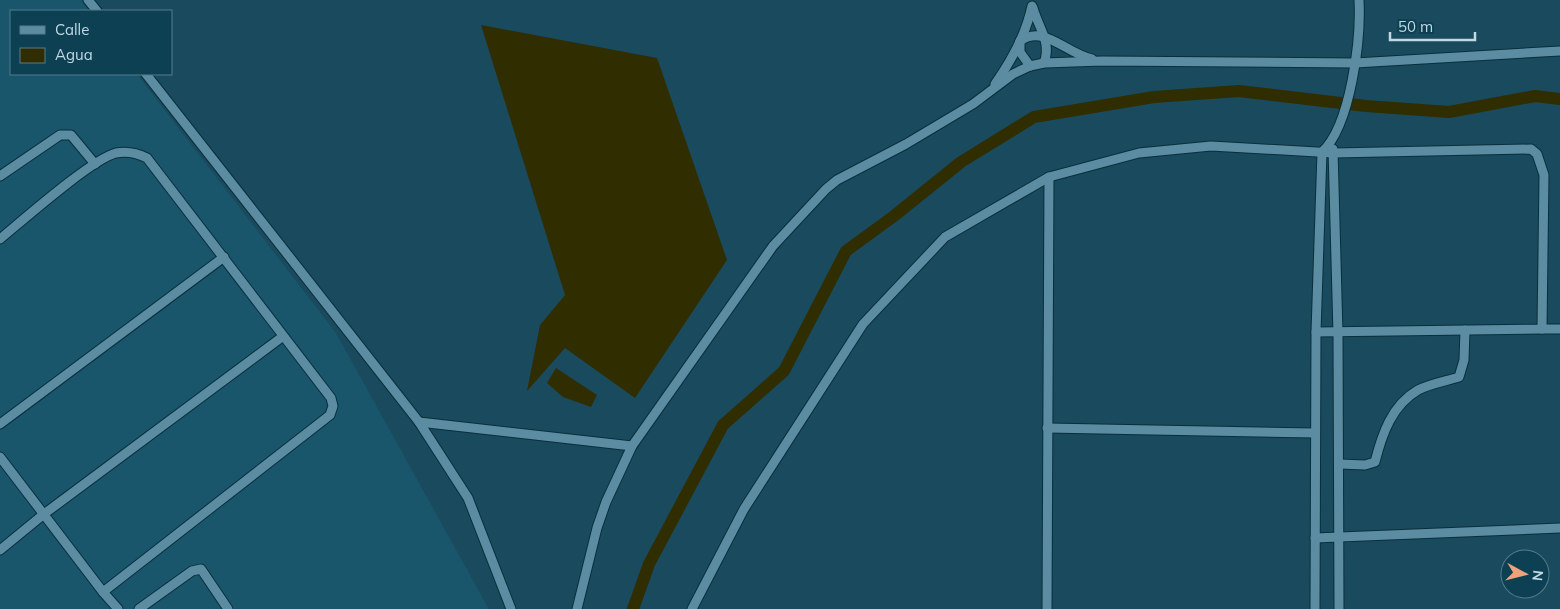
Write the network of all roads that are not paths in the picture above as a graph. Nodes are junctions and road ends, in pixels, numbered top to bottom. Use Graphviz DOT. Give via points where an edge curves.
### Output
graph roads {
  1 [pos="88,0"];
  2 [pos="1359,0"];
  3 [pos="1032,3"];
  4 [pos="96,10"];
  5 [pos="1045,35"];
  6 [pos="1020,42"];
  7 [pos="1560,52"];
  8 [pos="1102,61"];
  9 [pos="1044,63"];
  10 [pos="1354,63"];
  11 [pos="1030,66"];
  12 [pos="147,75"];
  13 [pos="989,92"];
  14 [pos="1332,148"];
  15 [pos="1322,152"];
  16 [pos="95,164"];
  17 [pos="0,176"];
  18 [pos="1049,177"];
  19 [pos="0,239"];
  20 [pos="224,257"];
  21 [pos="1542,329"];
  22 [pos="1560,329"];
  23 [pos="1465,330"];
  24 [pos="1316,332"];
  25 [pos="1338,334"];
  26 [pos="282,337"];
  27 [pos="419,422"];
  28 [pos="0,424"];
  29 [pos="1047,428"];
  30 [pos="1315,433"];
  31 [pos="632,446"];
  32 [pos="0,457"];
  33 [pos="1340,464"];
  34 [pos="44,514"];
  35 [pos="1560,528"];
  36 [pos="1315,538"];
  37 [pos="1340,538"];
  38 [pos="0,550"];
  39 [pos="103,592"];
  40 [pos="118,609"];
  41 [pos="139,609"];
  42 [pos="228,609"];
  43 [pos="511,609"];
  44 [pos="577,609"];
  45 [pos="692,609"];
  46 [pos="1047,609"];
  47 [pos="1315,609"];
  48 [pos="1339,609"];
  1 -- 4 [label="street"];
  2 -- 10 [label="street"];
  3 -- 5 [label="street"];
  3 -- 6 [label="street"];
  5 -- 6 [label="street" via="1031,35"];
  5 -- 8 [label="street" via="1072,52"];
  5 -- 9 [label="street"];
  6 -- 11 [label="street" via="1020,52"];
  6 -- 13 [label="street"];
  7 -- 10 [label="street"];
  8 -- 9 [label="street"];
  8 -- 10 [label="street"];
  9 -- 11 [label="street"];
  10 -- 14 [label="street" via="1353,83"];
  11 -- 13 [label="street"];
  12 -- 27 [label="street"];
  13 -- 31 [label="street" via="826,189 773,246"];
  14 -- 15 [label="street"];
  14 -- 21 [label="street" via="1531,149 1537,154 1544,175"];
  14 -- 25 [label="street"];
  15 -- 18 [label="street" via="1211,146 1138,153"];
  15 -- 24 [label="street"];
  16 -- 17 [label="street" via="66,133"];
  16 -- 19 [label="street"];
  16 -- 20 [label="street" via="116,153 135,153 147,158"];
  18 -- 29 [label="street"];
  18 -- 45 [label="street" via="945,237 863,324 744,510"];
  20 -- 26 [label="street"];
  20 -- 28 [label="street"];
  21 -- 22 [label="street"];
  21 -- 23 [label="street"];
  23 -- 25 [label="street"];
  23 -- 33 [label="street" via="1464,360 1459,377 1418,390 1393,413 1380,440 1375,462"];
  24 -- 25 [label="street"];
  24 -- 30 [label="street"];
  25 -- 33 [label="street"];
  26 -- 34 [label="street"];
  26 -- 39 [label="street" via="331,398 330,415"];
  27 -- 31 [label="street"];
  27 -- 43 [label="street" via="468,498"];
  29 -- 30 [label="street"];
  29 -- 46 [label="street"];
  30 -- 36 [label="street"];
  31 -- 44 [label="street" via="597,528"];
  32 -- 34 [label="street"];
  33 -- 37 [label="street"];
  34 -- 38 [label="street"];
  34 -- 39 [label="street"];
  35 -- 37 [label="street"];
  36 -- 37 [label="street"];
  36 -- 47 [label="street"];
  37 -- 48 [label="street"];
  39 -- 40 [label="street"];
  41 -- 42 [label="street" via="192,571 201,569"];
}
